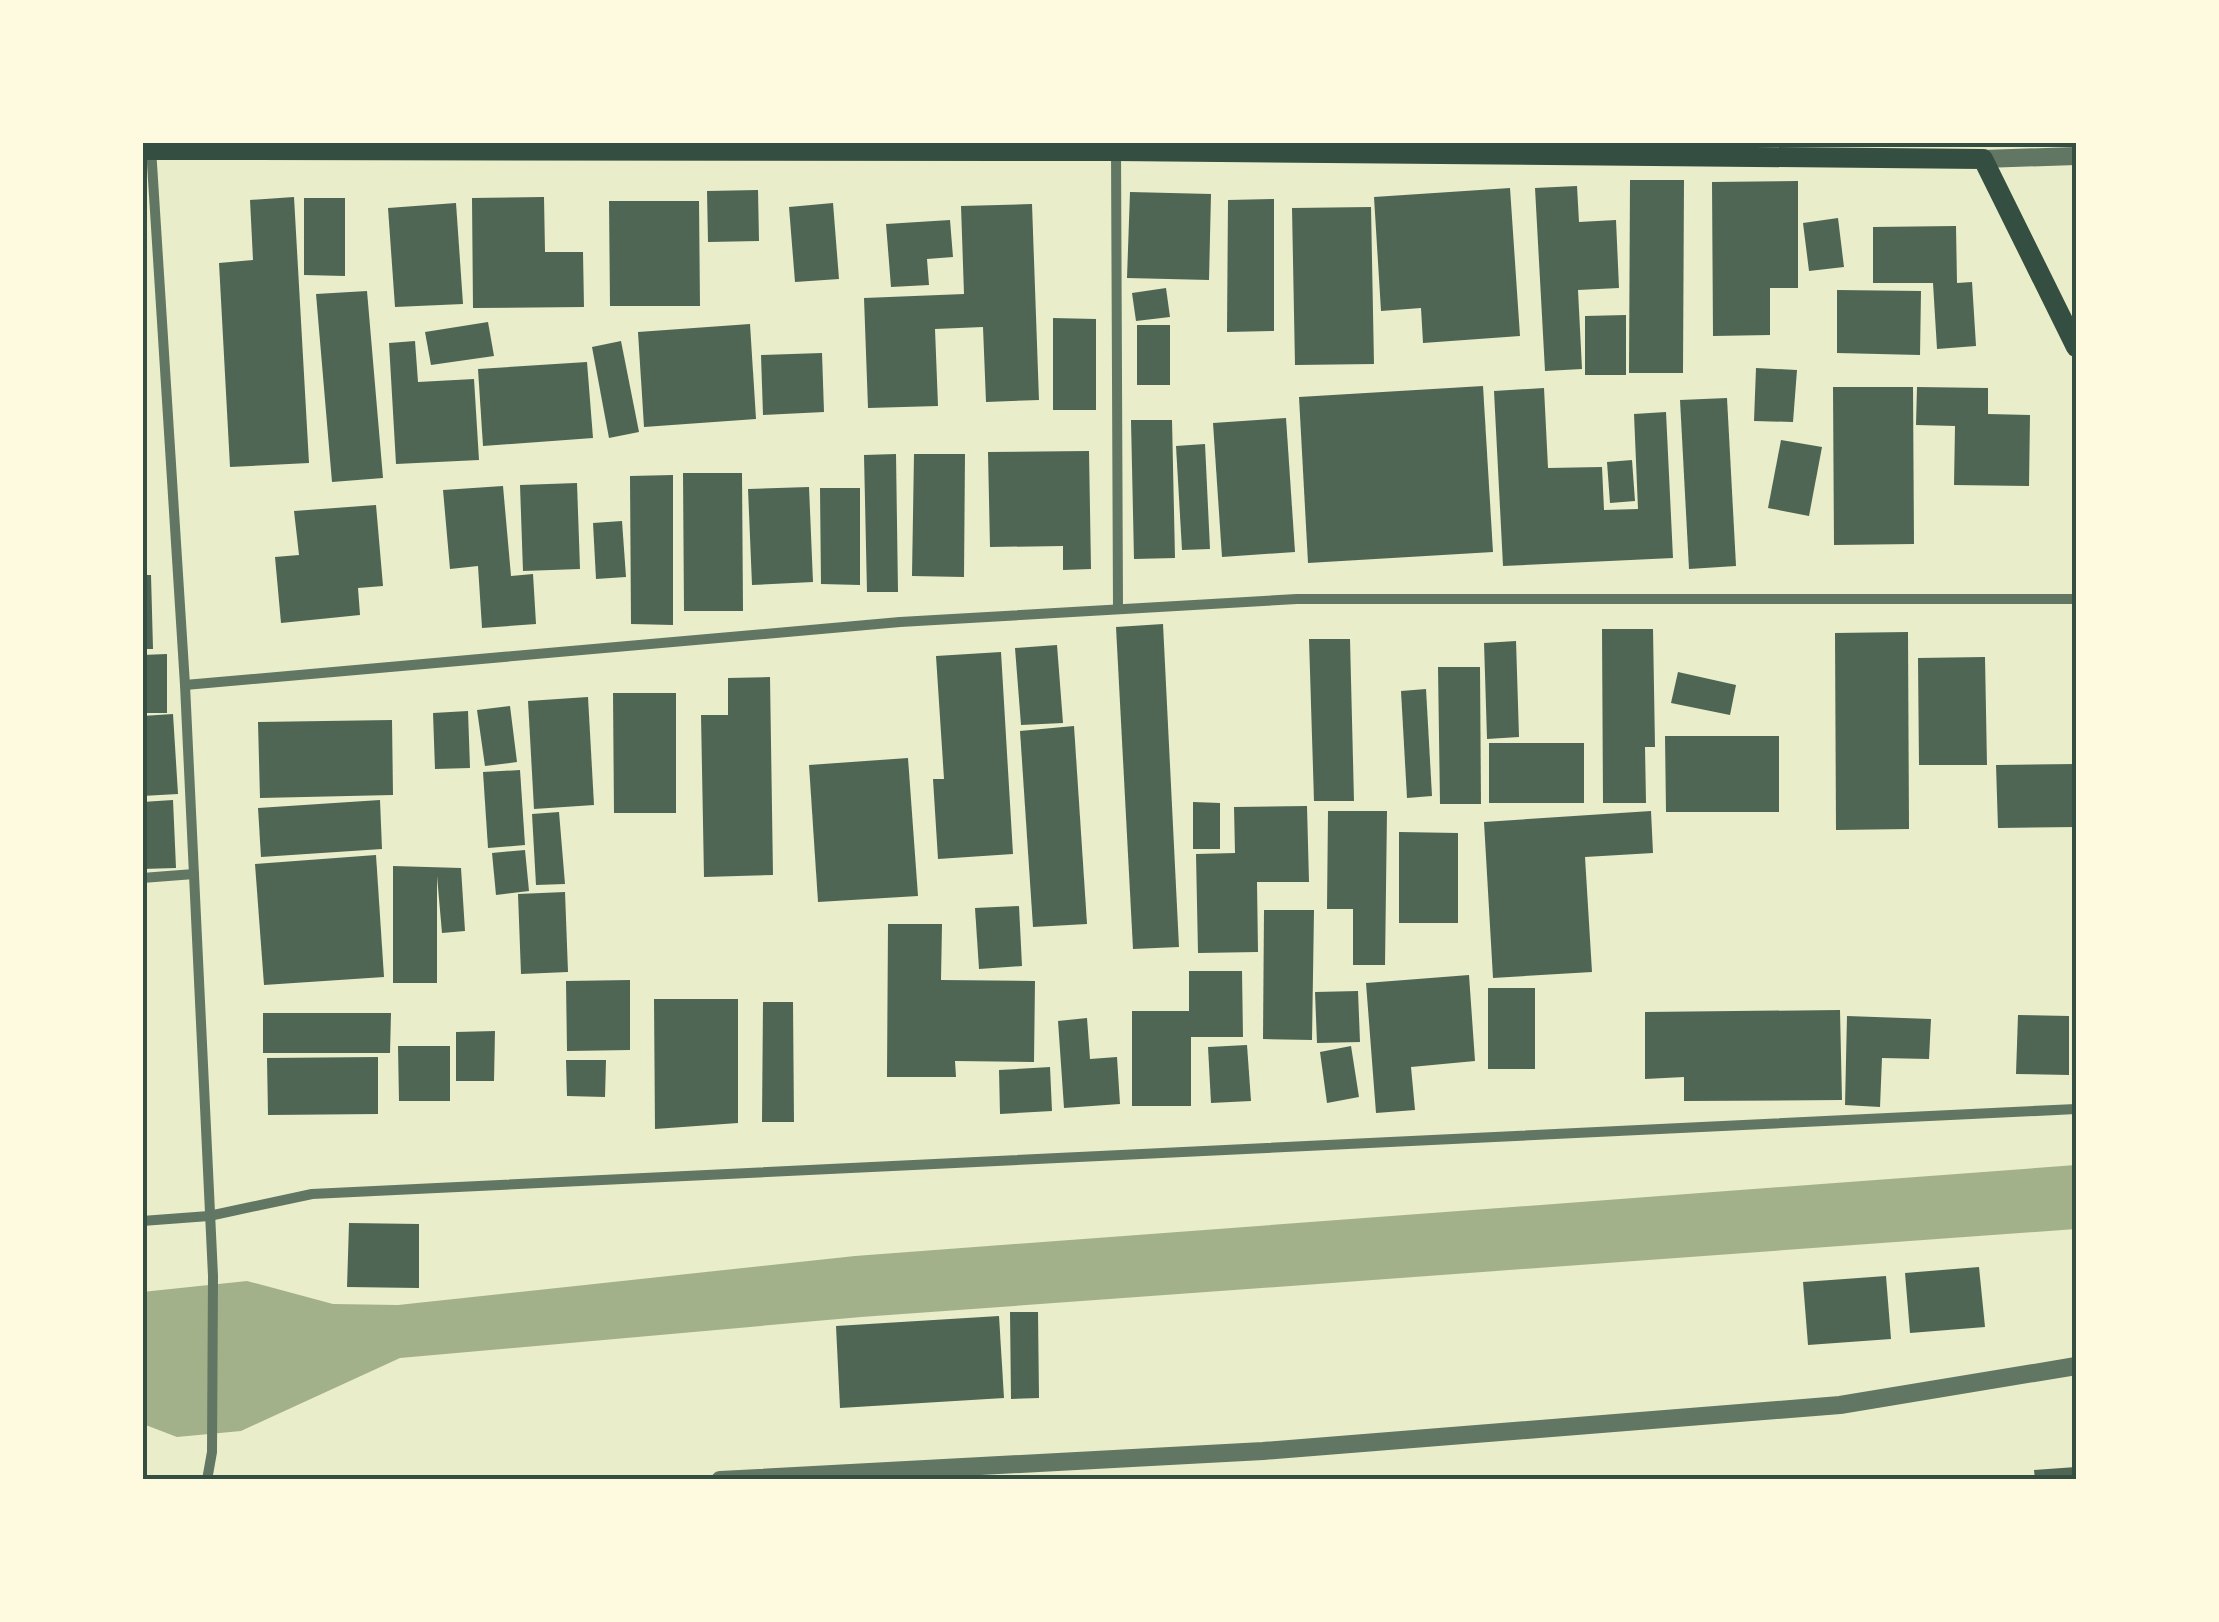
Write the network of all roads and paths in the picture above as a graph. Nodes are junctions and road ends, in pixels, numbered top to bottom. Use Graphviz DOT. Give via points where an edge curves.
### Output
graph roads {
  1 [pos="148,147"];
  2 [pos="1116,147"];
  3 [pos="2076,156"];
  4 [pos="1984,160"];
  5 [pos="2076,347"];
  6 [pos="2076,600"];
  7 [pos="1118,609"];
  8 [pos="186,685"];
  9 [pos="194,874"];
  10 [pos="142,878"];
  11 [pos="2076,1108"];
  12 [pos="210,1216"];
  13 [pos="142,1221"];
  14 [pos="2076,1366"];
  15 [pos="207,1480"];
  16 [pos="720,1480"];
  1 -- 2 [label="main road"];
  1 -- 8 [label="street"];
  2 -- 4 [label="main road"];
  2 -- 7 [label="street"];
  3 -- 4 [label="street"];
  4 -- 5 [label="main road"];
  6 -- 7 [label="street" via="1296,599"];
  7 -- 8 [label="street"];
  8 -- 9 [label="street"];
  9 -- 10 [label="street"];
  9 -- 12 [label="street"];
  11 -- 12 [label="street" via="312,1194"];
  12 -- 13 [label="street"];
  12 -- 15 [label="street"];
  14 -- 16 [label="street" via="1820,1406 1263,1450"];
}
